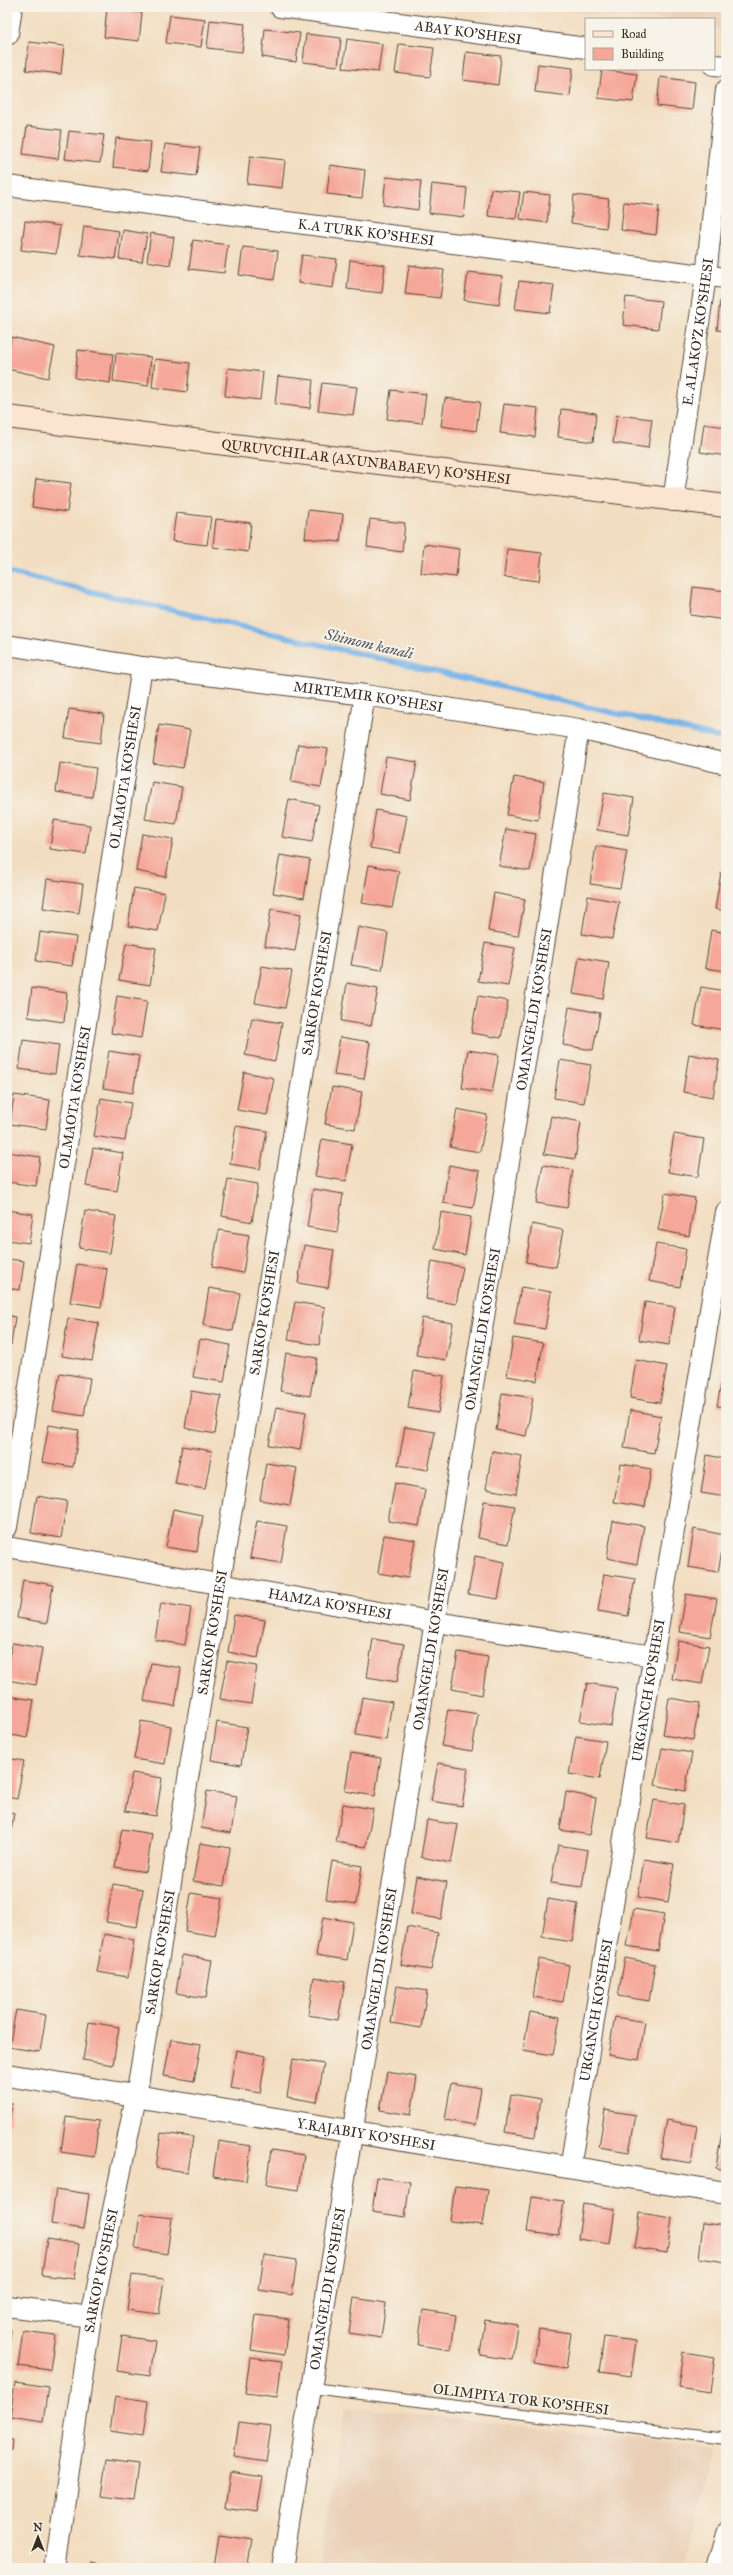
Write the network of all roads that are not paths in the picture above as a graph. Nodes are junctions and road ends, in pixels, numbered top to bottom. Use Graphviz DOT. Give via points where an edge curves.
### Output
graph roads {
  1 [pos="11,7"];
  2 [pos="280,7"];
  3 [pos="7,34"];
  4 [pos="585,48"];
  5 [pos="715,64"];
  6 [pos="726,66"];
  7 [pos="726,90"];
  8 [pos="7,186"];
  9 [pos="706,276"];
  10 [pos="726,278"];
  11 [pos="7,417"];
  12 [pos="673,501"];
  13 [pos="726,506"];
  14 [pos="7,645"];
  15 [pos="142,667"];
  16 [pos="365,695"];
  17 [pos="579,729"];
  18 [pos="726,764"];
  19 [pos="726,1212"];
  20 [pos="7,1527"];
  21 [pos="7,1547"];
  22 [pos="221,1584"];
  23 [pos="436,1622"];
  24 [pos="653,1656"];
  25 [pos="7,2075"];
  26 [pos="136,2097"];
  27 [pos="354,2130"];
  28 [pos="570,2168"];
  29 [pos="726,2192"];
  30 [pos="7,2306"];
  31 [pos="91,2317"];
  32 [pos="312,2388"];
  33 [pos="726,2439"];
  34 [pos="726,2532"];
  35 [pos="55,2568"];
  36 [pos="282,2568"];
  37 [pos="716,2568"];
  1 -- 3 [label="street"];
  2 -- 4 [label="street, ABAY KO'SHESI"];
  5 -- 6 [label="street"];
  7 -- 9 [label="street, E. ALAKO'Z KO'SHESI"];
  8 -- 9 [label="street, K.A TURK KO'SHESI"];
  9 -- 10 [label="street, K.A TURK KO'SHESI"];
  9 -- 12 [label="street, E. ALAKO'Z KO'SHESI"];
  11 -- 12 [label="main road, QURUVCHILAR (AXUNBABAEV) KO'SHESI"];
  12 -- 13 [label="main road, QURUVCHILAR (AXUNBABAEV) KO'SHESI"];
  14 -- 15 [label="street, MIRTEMIR KO'SHESI"];
  15 -- 16 [label="street, MIRTEMIR KO'SHESI"];
  15 -- 20 [label="street, OLMAOTA KO'SHESI"];
  16 -- 17 [label="street, MIRTEMIR KO'SHESI"];
  16 -- 22 [label="street, SARKOP KO'SHESI"];
  17 -- 18 [label="street, MIRTEMIR KO'SHESI"];
  17 -- 23 [label="street, OMANGELDI KO'SHESI"];
  19 -- 24 [label="street, URGANCH KO'SHESI"];
  21 -- 22 [label="street, HAMZA KO'SHESI"];
  22 -- 23 [label="street, HAMZA KO'SHESI"];
  22 -- 26 [label="street, SARKOP KO'SHESI"];
  23 -- 24 [label="street, HAMZA KO'SHESI"];
  23 -- 27 [label="street, OMANGELDI KO'SHESI"];
  24 -- 28 [label="street, URGANCH KO'SHESI"];
  25 -- 26 [label="street, Y.RAJABIY KO'SHESI"];
  26 -- 27 [label="street, Y.RAJABIY KO'SHESI"];
  26 -- 31 [label="street, SARKOP KO'SHESI"];
  27 -- 28 [label="street, Y.RAJABIY KO'SHESI"];
  27 -- 32 [label="street, OMANGELDI KO'SHESI"];
  28 -- 29 [label="street, Y.RAJABIY KO'SHESI"];
  30 -- 31 [label="street"];
  31 -- 35 [label="street, SARKOP KO'SHESI"];
  32 -- 33 [label="lane, OLIMPIYA TOR KO'SHESI"];
  32 -- 36 [label="street, OMANGELDI KO'SHESI"];
  34 -- 37 [label="street"];
}
